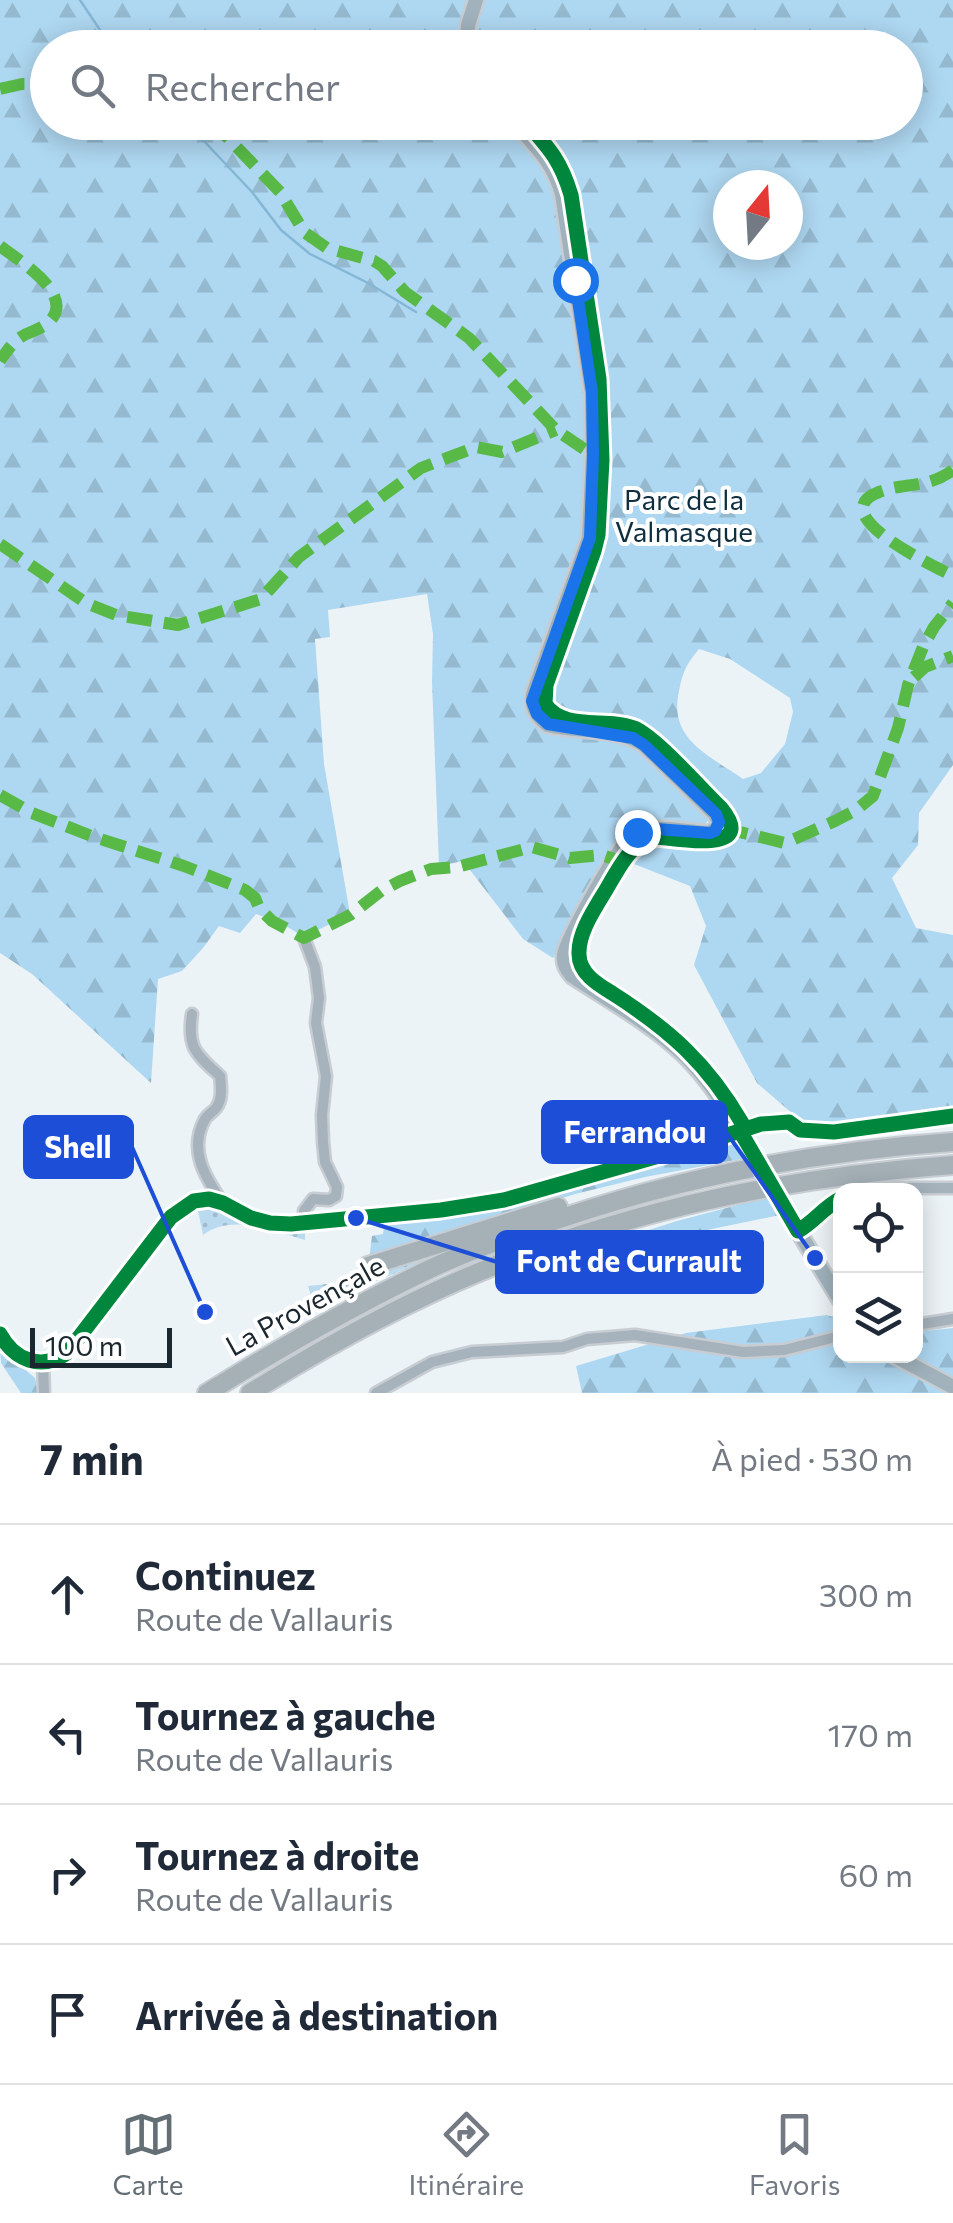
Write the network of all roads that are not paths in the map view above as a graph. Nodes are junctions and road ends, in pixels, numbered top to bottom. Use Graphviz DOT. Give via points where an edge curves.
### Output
graph roads {
  1 [pos="476,0"];
  2 [pos="468,30"];
  3 [pos="530,140"];
  4 [pos="304,938"];
  5 [pos="192,1014"];
  6 [pos="953,1116"];
  7 [pos="742,1134"];
  8 [pos="953,1142"];
  9 [pos="953,1165"];
  10 [pos="923,1188"];
  11 [pos="953,1188"];
  12 [pos="651,1190"];
  13 [pos="833,1202"];
  14 [pos="223,1203"];
  15 [pos="305,1223"];
  16 [pos="798,1231"];
  17 [pos="368,1266"];
  18 [pos="833,1288"];
  19 [pos="953,1320"];
  20 [pos="923,1324"];
  21 [pos="0,1334"];
  22 [pos="833,1338"];
  23 [pos="43,1363"];
  24 [pos="910,1363"];
  25 [pos="289,1369"];
  26 [pos="953,1387"];
  27 [pos="44,1393"];
  28 [pos="207,1393"];
  29 [pos="250,1393"];
  30 [pos="258,1393"];
  31 [pos="376,1393"];
  1 -- 2 [label="main road"];
  3 -- 7 [label="main road" via="556,172 562,194 592,392 593,455 590,538 533,707 548,724 633,738 719,822 710,833 656,829 630,837 566,946 564,963 572,976 687,1058"];
  4 -- 15 [label="street" via="319,998 324,1152 338,1186 329,1200 314,1199 304,1211"];
  5 -- 14 [label="street" via="193,1050 220,1076 221,1094 202,1126 199,1148 200,1166"];
  6 -- 7 [label="street" via="834,1132 800,1130 789,1122 761,1124"];
  7 -- 15 [label="street" via="504,1200"];
  7 -- 16 [label="main road, bridge"];
  8 -- 12 [label="highway, La Provençale" via="799,1158"];
  9 -- 25 [label="highway, La Provençale" via="750,1190 607,1226 448,1286"];
  10 -- 11 [label="street"];
  12 -- 17 [label="highway" via="580,1200"];
  12 -- 28 [label="highway, La Provençale" via="436,1266"];
  13 -- 16 [label="street"];
  14 -- 15 [label="street" via="251,1218"];
  14 -- 23 [label="street" via="194,1200 170,1217 66,1353"];
  16 -- 18 [label="main road"];
  19 -- 20 [label="street"];
  21 -- 23 [label="street" via="10,1349"];
  22 -- 31 [label="street" via="743,1352 636,1335 587,1338 562,1347 472,1352 432,1362"];
  23 -- 27 [label="street"];
  24 -- 26 [label="main road"];
  25 -- 29 [label="highway, La Provençale"];
  25 -- 30 [label="highway"];
}
